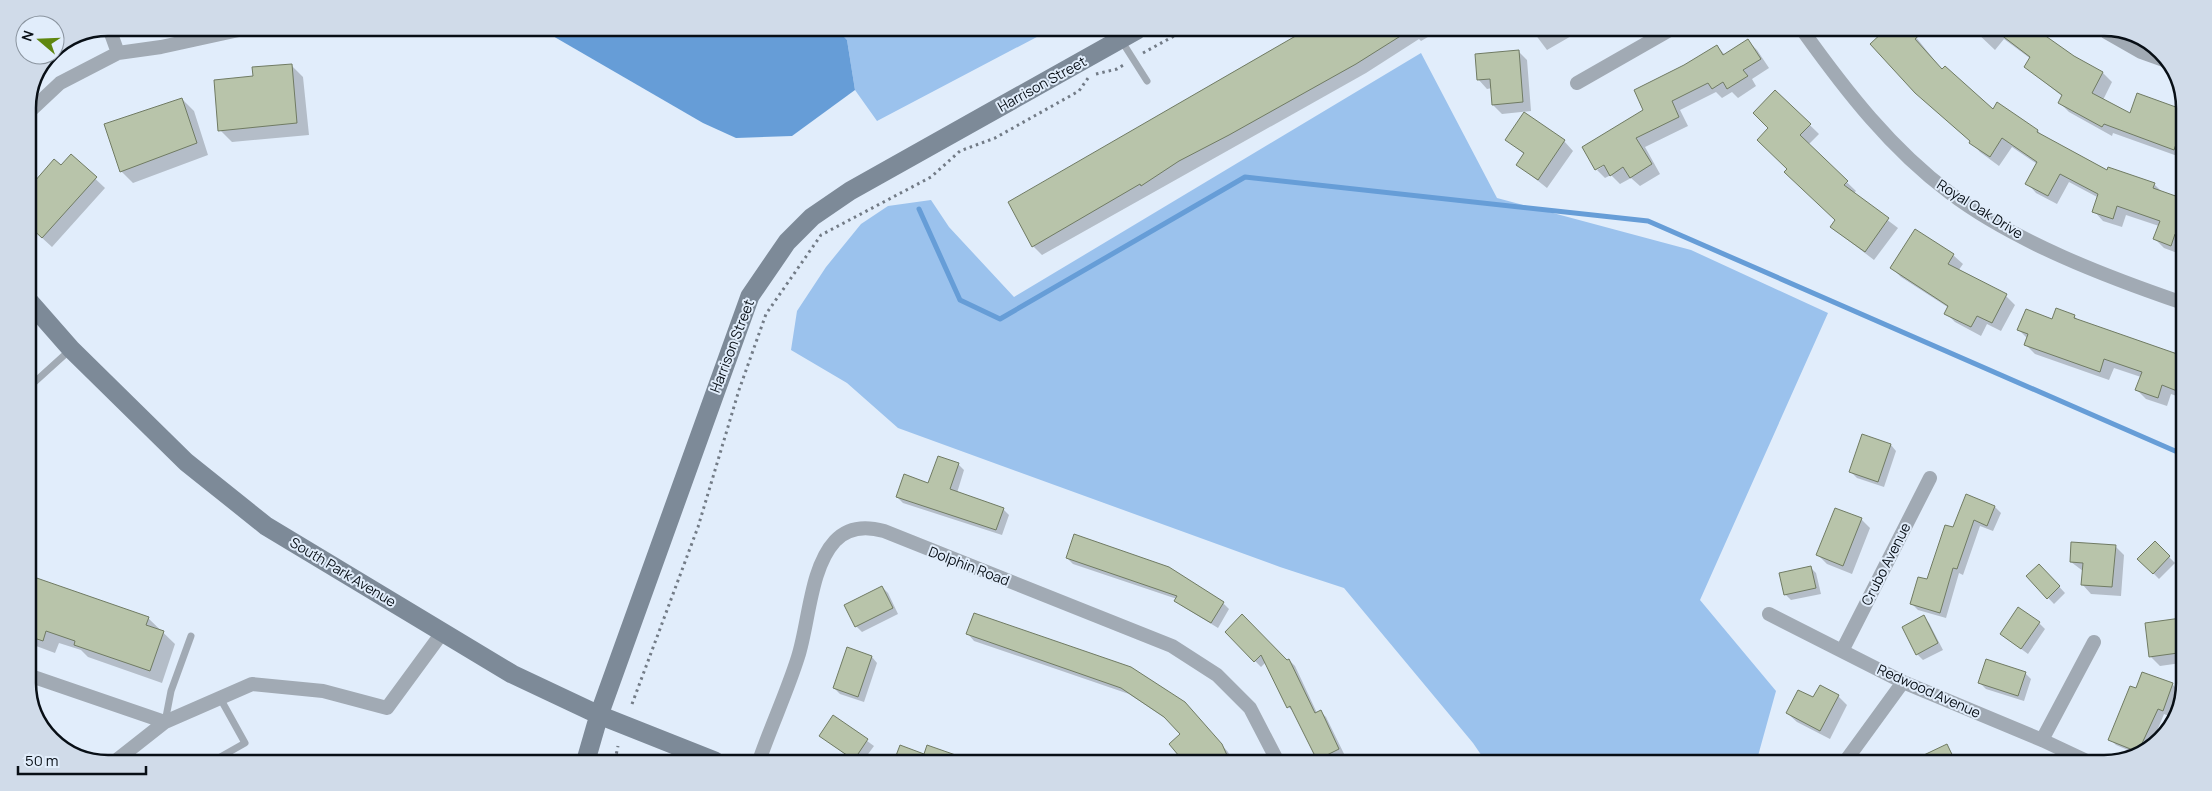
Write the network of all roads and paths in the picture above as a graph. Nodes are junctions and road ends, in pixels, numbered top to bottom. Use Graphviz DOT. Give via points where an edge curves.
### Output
graph roads {
  1 [pos="111,36"];
  2 [pos="211,36"];
  3 [pos="1126,36"];
  4 [pos="1173,36"];
  5 [pos="1659,36"];
  6 [pos="1807,36"];
  7 [pos="2116,38"];
  8 [pos="1120,39"];
  9 [pos="118,53"];
  10 [pos="2153,56"];
  11 [pos="1133,59"];
  12 [pos="1148,81"];
  13 [pos="1577,83"];
  14 [pos="36,105"];
  15 [pos="2176,301"];
  16 [pos="36,309"];
  17 [pos="71,349"];
  18 [pos="36,381"];
  19 [pos="1930,478"];
  20 [pos="1769,614"];
  21 [pos="442,633"];
  22 [pos="191,636"];
  23 [pos="2094,642"];
  24 [pos="1842,651"];
  25 [pos="36,678"];
  26 [pos="1902,682"];
  27 [pos="220,698"];
  28 [pos="632,704"];
  29 [pos="599,715"];
  30 [pos="165,722"];
  31 [pos="2042,740"];
  32 [pos="618,746"];
  33 [pos="123,755"];
  34 [pos="225,755"];
  35 [pos="587,755"];
  36 [pos="616,755"];
  37 [pos="700,755"];
  38 [pos="761,755"];
  39 [pos="1274,755"];
  40 [pos="1850,755"];
  41 [pos="2073,755"];
  1 -- 9 [label="street"];
  2 -- 9 [label="street"];
  3 -- 8 [label="street, Harrison Street"];
  4 -- 11 [label="path"];
  5 -- 13 [label="street"];
  6 -- 15 [label="street, Royal Oak Drive" via="1872,122 1923,172 1952,195 2038,245 2114,279"];
  7 -- 10 [label="street"];
  8 -- 11 [label="lane"];
  8 -- 29 [label="street, Harrison Street" via="850,191 812,217 787,242 750,296"];
  9 -- 14 [label="street" via="60,83"];
  11 -- 12 [label="lane"];
  11 -- 28 [label="path" via="1117,69 1089,76 1079,91 995,138 960,151 931,177 821,235 766,314 738,390 698,527"];
  16 -- 17 [label="street, South Park Avenue"];
  17 -- 18 [label="lane"];
  17 -- 21 [label="street, South Park Avenue" via="186,462 266,526"];
  19 -- 24 [label="street, Crubo Avenue"];
  20 -- 24 [label="street, Redwood Avenue"];
  21 -- 27 [label="street" via="387,708 323,690 252,684"];
  21 -- 29 [label="street, South Park Avenue" via="512,674"];
  22 -- 30 [label="lane" via="170,691"];
  23 -- 31 [label="street"];
  24 -- 26 [label="street, Redwood Avenue"];
  25 -- 30 [label="street"];
  26 -- 31 [label="street, Redwood Avenue"];
  26 -- 40 [label="street"];
  27 -- 30 [label="street"];
  27 -- 34 [label="lane" via="245,743"];
  29 -- 35 [label="street, Harrison Street"];
  29 -- 37 [label="street, South Park Avenue"];
  30 -- 33 [label="street"];
  31 -- 41 [label="street, Redwood Avenue"];
  32 -- 36 [label="path"];
  38 -- 39 [label="street, Dolphin Road" via="799,656 822,562 841,536 865,527 884,531 1172,646 1217,675 1250,708"];
}
